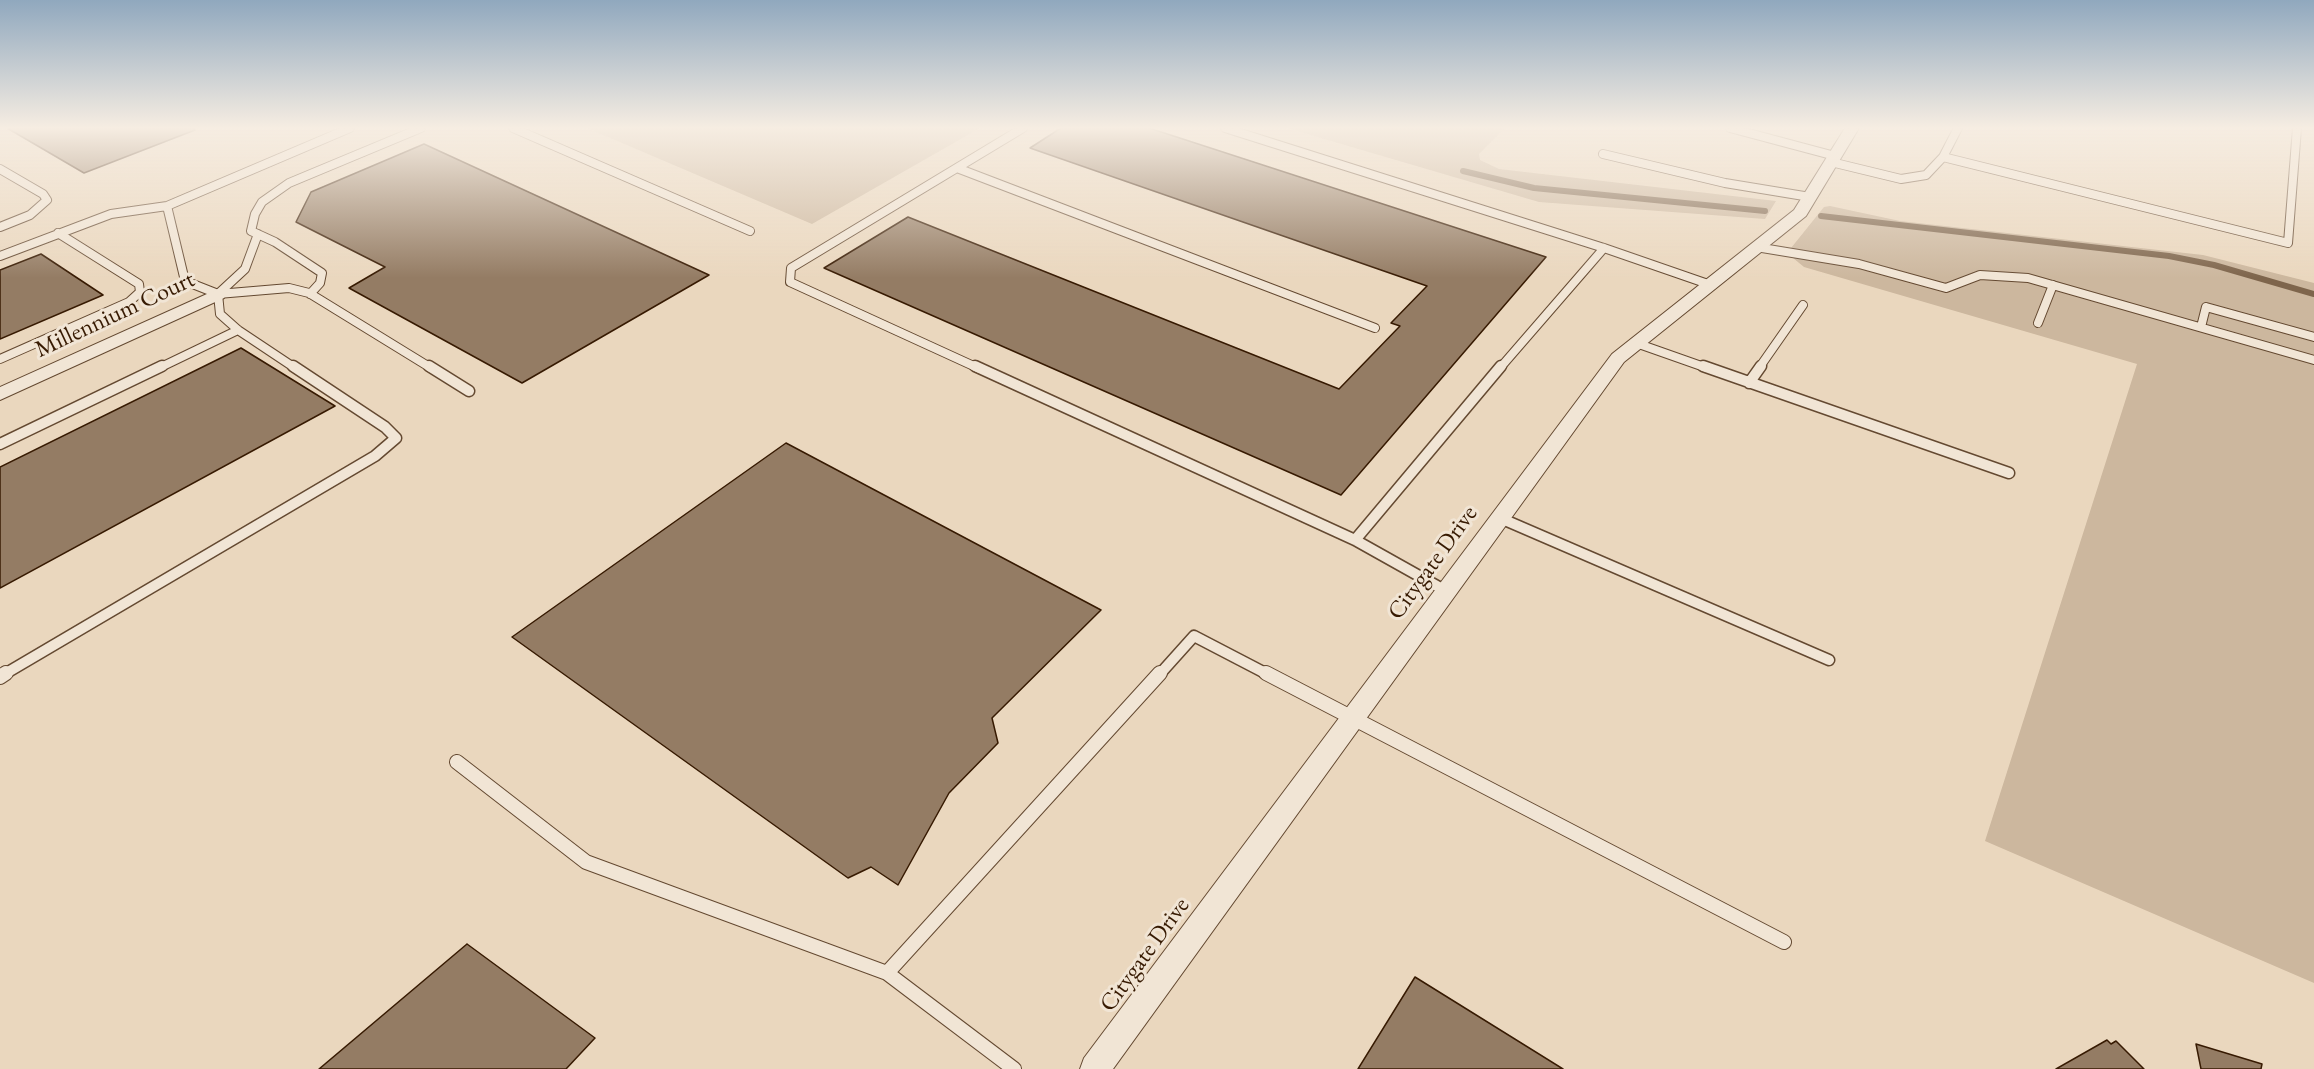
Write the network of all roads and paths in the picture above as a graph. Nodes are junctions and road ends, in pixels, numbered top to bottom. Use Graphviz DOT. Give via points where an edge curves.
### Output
graph roads {
  1 [pos="15,178"];
  2 [pos="234,178"];
  3 [pos="301,178"];
  4 [pos="628,178"];
  5 [pos="940,178"];
  6 [pos="983,178"];
  7 [pos="1381,178"];
  8 [pos="1703,178"];
  9 [pos="1822,178"];
  10 [pos="2027,178"];
  11 [pos="2293,178"];
  12 [pos="1810,197"];
  13 [pos="168,206"];
  14 [pos="0,227"];
  15 [pos="750,231"];
  16 [pos="58,233"];
  17 [pos="258,234"];
  18 [pos="1756,247"];
  19 [pos="1604,249"];
  20 [pos="0,256"];
  21 [pos="1708,284"];
  22 [pos="2053,285"];
  23 [pos="218,294"];
  24 [pos="310,294"];
  25 [pos="1803,305"];
  26 [pos="2038,323"];
  27 [pos="2201,327"];
  28 [pos="1375,328"];
  29 [pos="238,330"];
  30 [pos="2314,337"];
  31 [pos="1636,343"];
  32 [pos="0,359"];
  33 [pos="2314,360"];
  34 [pos="1749,383"];
  35 [pos="469,391"];
  36 [pos="0,394"];
  37 [pos="0,444"];
  38 [pos="2008,473"];
  39 [pos="1500,518"];
  40 [pos="1355,540"];
  41 [pos="1446,591"];
  42 [pos="1829,660"];
  43 [pos="0,677"];
  44 [pos="1353,718"];
  45 [pos="457,762"];
  46 [pos="1784,942"];
  47 [pos="887,973"];
  48 [pos="1014,1069"];
  49 [pos="1095,1069"];
  1 -- 14 [label="lane" via="43,194 46,200 30,215"];
  2 -- 13 [label="lane"];
  3 -- 17 [label="lane" via="262,202 251,231"];
  4 -- 15 [label="lane"];
  5 -- 40 [label="lane" via="800,261 791,268 790,282"];
  6 -- 28 [label="lane"];
  7 -- 19 [label="lane"];
  8 -- 12 [label="lane"];
  9 -- 12 [label="street, Citygate Drive"];
  10 -- 11 [label="lane" via="2288,243"];
  12 -- 18 [label="street, Citygate Drive" via="1800,213"];
  13 -- 16 [label="lane" via="111,214"];
  13 -- 23 [label="lane" via="185,281"];
  16 -- 20 [label="lane"];
  16 -- 32 [label="lane" via="139,284 140,292 129,302"];
  17 -- 23 [label="lane" via="245,269"];
  17 -- 24 [label="lane" via="322,273 320,283"];
  18 -- 21 [label="street, Citygate Drive"];
  18 -- 22 [label="lane" via="1859,264 1946,288 1980,275 2028,278"];
  19 -- 21 [label="lane"];
  19 -- 40 [label="lane"];
  21 -- 31 [label="street, Citygate Drive"];
  22 -- 26 [label="lane"];
  22 -- 27 [label="lane"];
  23 -- 24 [label="lane" via="289,288"];
  23 -- 29 [label="lane" via="220,314"];
  23 -- 36 [label="street, Millennium Court"];
  24 -- 35 [label="lane"];
  25 -- 34 [label="lane"];
  27 -- 30 [label="lane" via="2206,307"];
  27 -- 33 [label="lane"];
  29 -- 37 [label="lane"];
  29 -- 43 [label="lane" via="385,426 396,438 375,456"];
  31 -- 34 [label="lane"];
  31 -- 39 [label="street, Citygate Drive" via="1618,358"];
  34 -- 38 [label="lane"];
  39 -- 41 [label="street, Citygate Drive"];
  39 -- 42 [label="lane"];
  40 -- 41 [label="lane"];
  41 -- 44 [label="street, Citygate Drive"];
  44 -- 46 [label="lane"];
  44 -- 47 [label="lane" via="1194,636"];
  44 -- 49 [label="street, Citygate Drive"];
  45 -- 47 [label="lane" via="586,862"];
  47 -- 48 [label="lane"];
}
